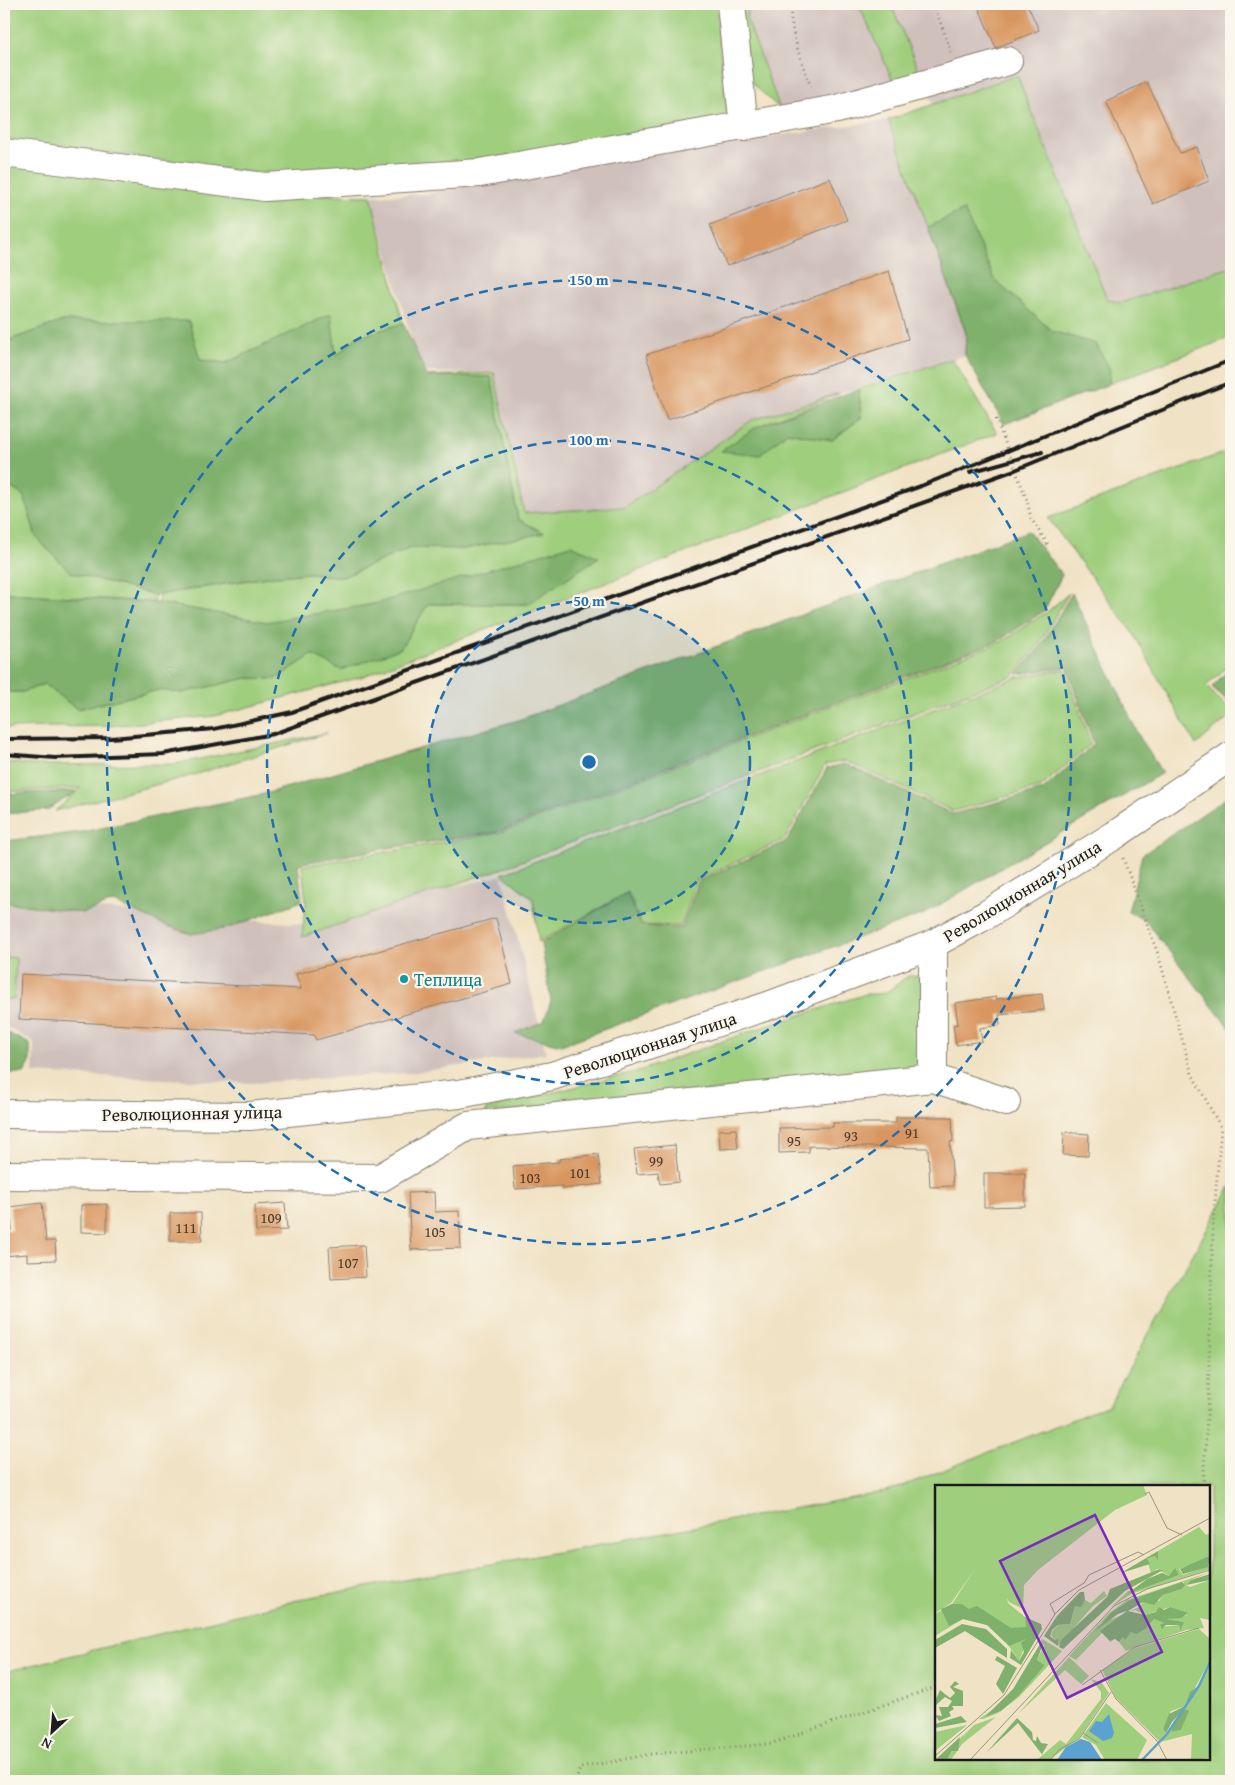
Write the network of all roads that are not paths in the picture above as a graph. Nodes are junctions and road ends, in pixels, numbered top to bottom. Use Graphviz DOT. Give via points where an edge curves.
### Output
graph roads {
  1 [pos="731,4"];
  2 [pos="1008,61"];
  3 [pos="744,127"];
  4 [pos="4,153"];
  5 [pos="1231,756"];
  6 [pos="934,944"];
  7 [pos="933,1078"];
  8 [pos="459,1094"];
  9 [pos="1006,1102"];
  10 [pos="4,1114"];
  11 [pos="468,1126"];
  12 [pos="4,1175"];
  1 -- 3 [label="street"];
  2 -- 3 [label="street" via="837,109"];
  3 -- 4 [label="street" via="480,173 265,187"];
  5 -- 6 [label="street, Революционная улица" via="1115,834"];
  6 -- 7 [label="street"];
  6 -- 8 [label="street, Революционная улица" via="768,1006 552,1076"];
  7 -- 9 [label="street"];
  7 -- 11 [label="street"];
  8 -- 10 [label="street, Революционная улица" via="250,1116"];
  8 -- 11 [label="street"];
  11 -- 12 [label="street" via="380,1178"];
}
